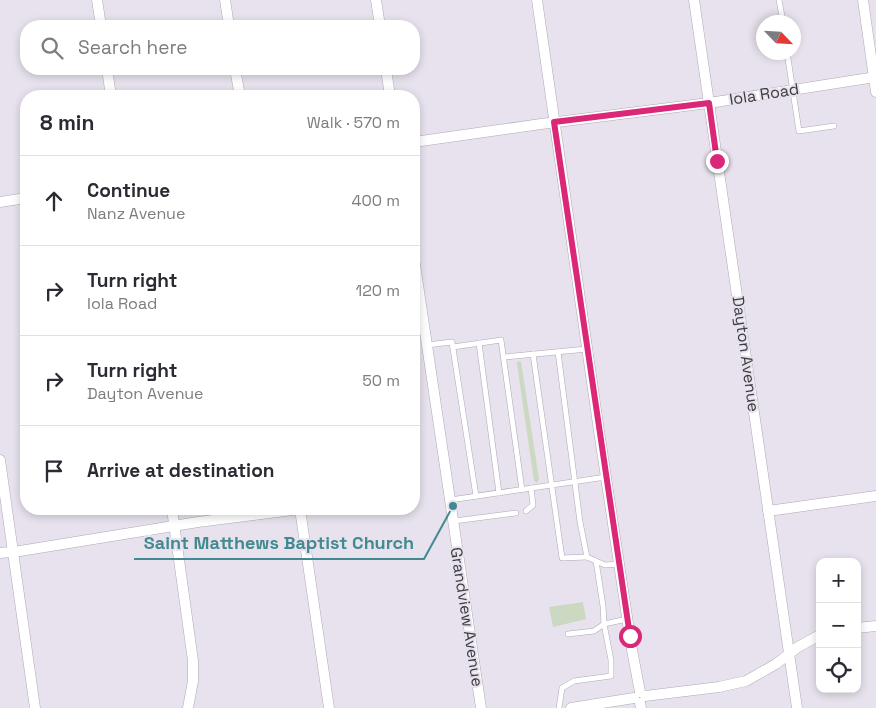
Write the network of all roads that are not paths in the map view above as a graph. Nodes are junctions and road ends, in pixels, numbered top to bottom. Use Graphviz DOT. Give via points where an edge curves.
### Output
graph roads {
  1 [pos="97,0"];
  2 [pos="225,0"];
  3 [pos="376,0"];
  4 [pos="537,0"];
  5 [pos="694,0"];
  6 [pos="779,0"];
  7 [pos="863,0"];
  8 [pos="782,15"];
  9 [pos="99,20"];
  10 [pos="228,20"];
  11 [pos="379,20"];
  12 [pos="788,60"];
  13 [pos="108,75"];
  14 [pos="237,75"];
  15 [pos="387,75"];
  16 [pos="875,77"];
  17 [pos="110,90"];
  18 [pos="239,90"];
  19 [pos="389,90"];
  20 [pos="792,90"];
  21 [pos="876,92"];
  22 [pos="709,103"];
  23 [pos="554,122"];
  24 [pos="834,126"];
  25 [pos="420,141"];
  26 [pos="20,199"];
  27 [pos="0,202"];
  28 [pos="420,298"];
  29 [pos="479,343"];
  30 [pos="427,345"];
  31 [pos="453,347"];
  32 [pos="588,349"];
  33 [pos="558,352"];
  34 [pos="533,354"];
  35 [pos="504,357"];
  36 [pos="0,460"];
  37 [pos="606,477"];
  38 [pos="574,482"];
  39 [pos="553,485"];
  40 [pos="531,488"];
  41 [pos="522,490"];
  42 [pos="499,493"];
  43 [pos="476,496"];
  44 [pos="876,496"];
  45 [pos="450,500"];
  46 [pos="768,511"];
  47 [pos="526,512"];
  48 [pos="516,513"];
  49 [pos="173,515"];
  50 [pos="256,515"];
  51 [pos="301,515"];
  52 [pos="453,521"];
  53 [pos="175,526"];
  54 [pos="13,552"];
  55 [pos="0,553"];
  56 [pos="587,557"];
  57 [pos="596,561"];
  58 [pos="620,564"];
  59 [pos="628,619"];
  60 [pos="604,624"];
  61 [pos="876,626"];
  62 [pos="861,628"];
  63 [pos="568,634"];
  64 [pos="816,638"];
  65 [pos="790,653"];
  66 [pos="640,699"];
  67 [pos="36,708"];
  68 [pos="188,708"];
  69 [pos="329,708"];
  70 [pos="481,708"];
  71 [pos="559,708"];
  72 [pos="571,708"];
  73 [pos="797,708"];
  1 -- 9 [label="street"];
  2 -- 10 [label="street"];
  3 -- 11 [label="street"];
  4 -- 23 [label="street"];
  5 -- 22 [label="street, Dayton Avenue"];
  6 -- 8 [label="lane"];
  7 -- 16 [label="street"];
  12 -- 20 [label="lane"];
  13 -- 17 [label="street"];
  14 -- 18 [label="street"];
  15 -- 19 [label="street"];
  16 -- 20 [label="street, Iola Road"];
  16 -- 21 [label="street"];
  20 -- 22 [label="street, Iola Road"];
  20 -- 24 [label="lane" via="799,131"];
  22 -- 23 [label="street, Iola Road"];
  22 -- 46 [label="street, Dayton Avenue"];
  23 -- 25 [label="street, Iola Road"];
  23 -- 32 [label="street"];
  26 -- 27 [label="street"];
  28 -- 30 [label="street, Grandview Avenue"];
  29 -- 31 [label="lane"];
  29 -- 35 [label="lane" via="502,340"];
  29 -- 42 [label="lane"];
  30 -- 31 [label="lane" via="452,342"];
  30 -- 45 [label="street, Grandview Avenue"];
  31 -- 43 [label="lane"];
  32 -- 33 [label="lane"];
  32 -- 37 [label="street"];
  33 -- 34 [label="lane"];
  33 -- 38 [label="lane"];
  34 -- 35 [label="lane"];
  34 -- 39 [label="lane"];
  35 -- 41 [label="lane"];
  36 -- 54 [label="street"];
  37 -- 38 [label="lane"];
  37 -- 58 [label="street"];
  38 -- 39 [label="lane"];
  38 -- 56 [label="lane"];
  39 -- 40 [label="lane"];
  39 -- 56 [label="lane" via="562,558"];
  40 -- 41 [label="lane"];
  40 -- 47 [label="lane" via="533,505"];
  41 -- 42 [label="lane"];
  42 -- 43 [label="lane"];
  43 -- 45 [label="lane"];
  44 -- 46 [label="street"];
  45 -- 52 [label="street, Grandview Avenue"];
  46 -- 65 [label="street, Dayton Avenue"];
  48 -- 52 [label="lane"];
  49 -- 53 [label="street"];
  50 -- 53 [label="street"];
  51 -- 69 [label="street"];
  52 -- 70 [label="street, Grandview Avenue"];
  53 -- 54 [label="street"];
  53 -- 68 [label="street" via="193,661"];
  54 -- 55 [label="street"];
  54 -- 67 [label="street"];
  56 -- 57 [label="lane"];
  57 -- 58 [label="lane" via="605,565"];
  57 -- 60 [label="lane"];
  58 -- 59 [label="street"];
  59 -- 60 [label="lane"];
  59 -- 66 [label="street"];
  60 -- 63 [label="lane" via="594,631"];
  60 -- 71 [label="lane" via="611,676 574,681 562,688"];
  61 -- 62 [label="street"];
  64 -- 65 [label="street"];
  65 -- 66 [label="street" via="746,681"];
  65 -- 73 [label="street, Dayton Avenue"];
  66 -- 72 [label="street"];
}
